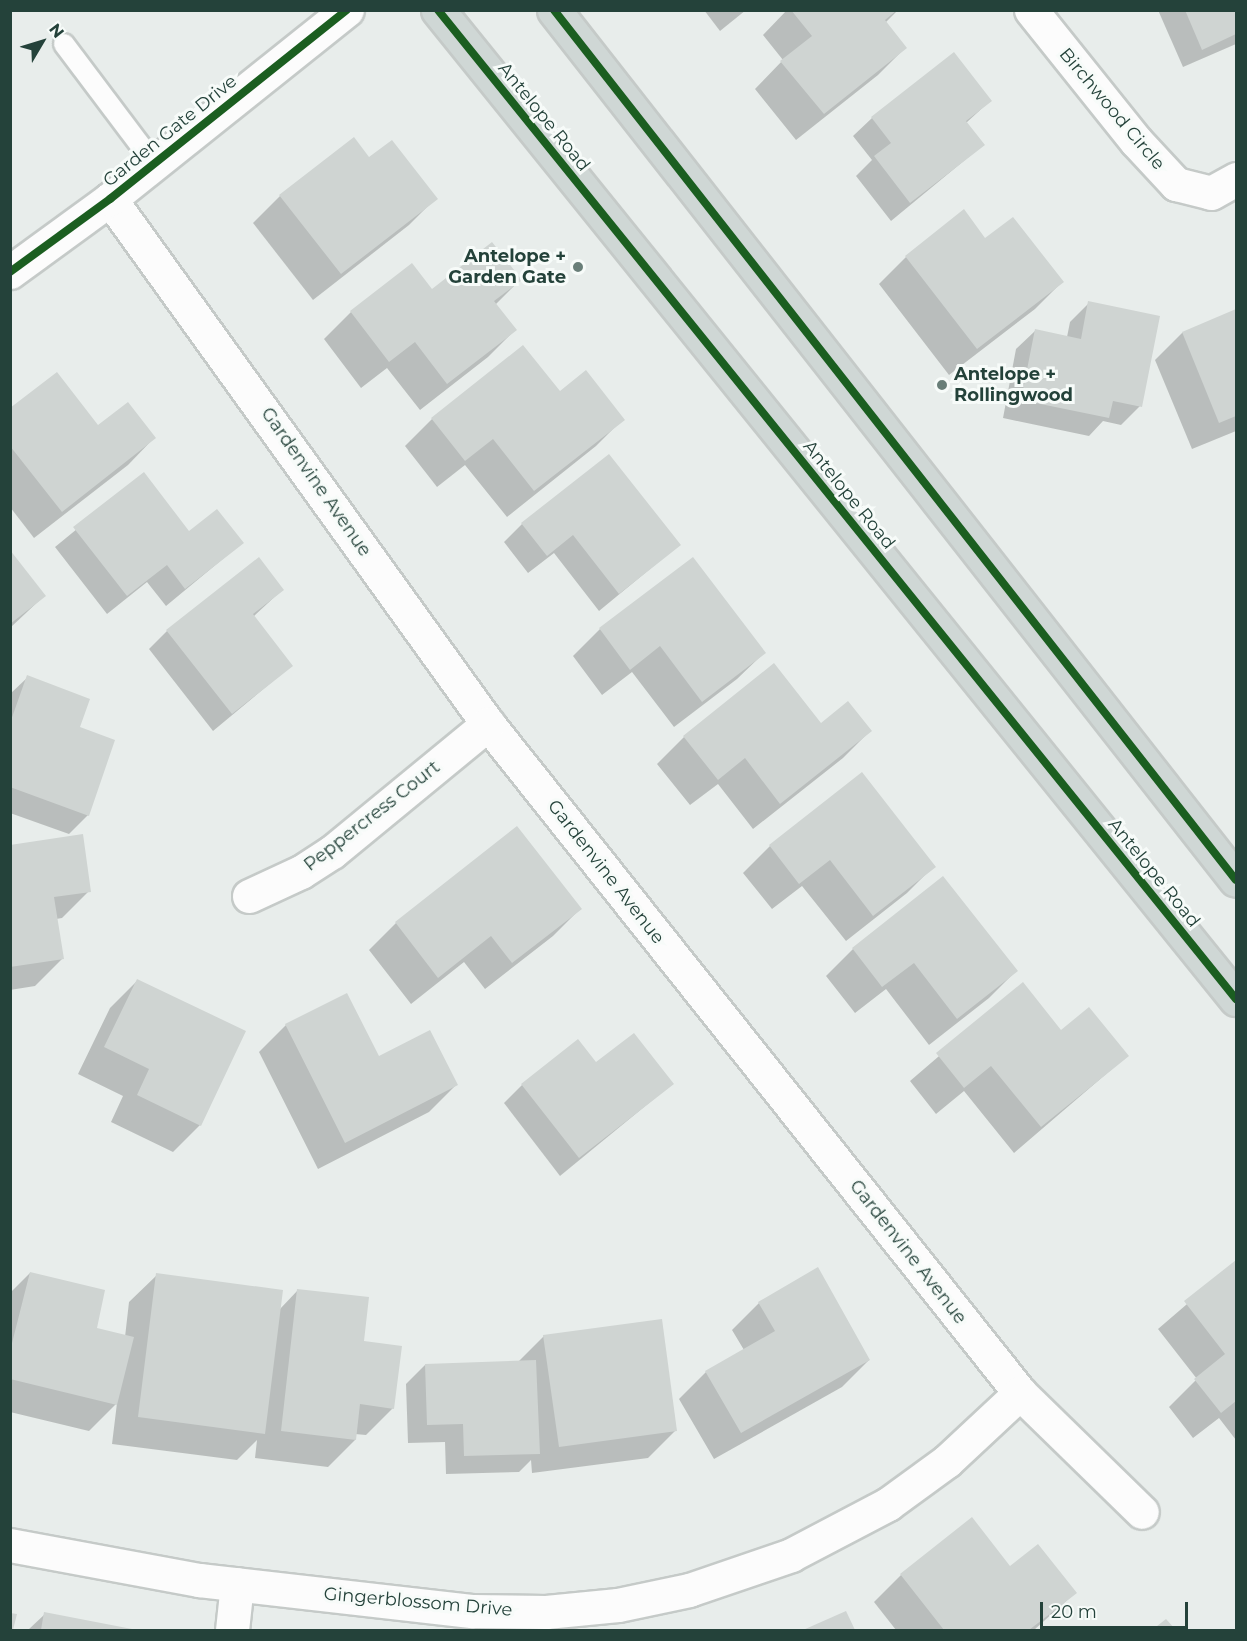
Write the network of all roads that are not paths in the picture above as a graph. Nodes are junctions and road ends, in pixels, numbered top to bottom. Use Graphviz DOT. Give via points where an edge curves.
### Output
graph roads {
  1 [pos="346,10"];
  2 [pos="438,10"];
  3 [pos="554,10"];
  4 [pos="1031,10"];
  5 [pos="64,44"];
  6 [pos="153,162"];
  7 [pos="1236,179"];
  8 [pos="110,199"];
  9 [pos="10,272"];
  10 [pos="488,724"];
  11 [pos="1236,880"];
  12 [pos="249,896"];
  13 [pos="1236,999"];
  14 [pos="1020,1393"];
  15 [pos="1142,1512"];
  16 [pos="10,1545"];
  17 [pos="237,1584"];
  18 [pos="232,1630"];
  1 -- 6 [label="street, Garden Gate Drive"];
  2 -- 13 [label="main road, Antelope Road"];
  3 -- 11 [label="main road"];
  4 -- 7 [label="street, Birchwood Circle" via="1176,184 1211,193"];
  5 -- 6 [label="lane"];
  6 -- 8 [label="street, Garden Gate Drive"];
  8 -- 9 [label="street, Garden Gate Drive"];
  8 -- 10 [label="street, Gardenvine Avenue"];
  10 -- 12 [label="street, Peppercress Court" via="332,852"];
  10 -- 14 [label="street, Gardenvine Avenue"];
  14 -- 15 [label="street, Gardenvine Avenue"];
  14 -- 17 [label="street, Gingerblossom Drive" via="946,1461 888,1504 791,1555 689,1590 618,1605 546,1612 473,1611"];
  16 -- 17 [label="street, Gingerblossom Drive" via="56,1556"];
  17 -- 18 [label="street"];
}
